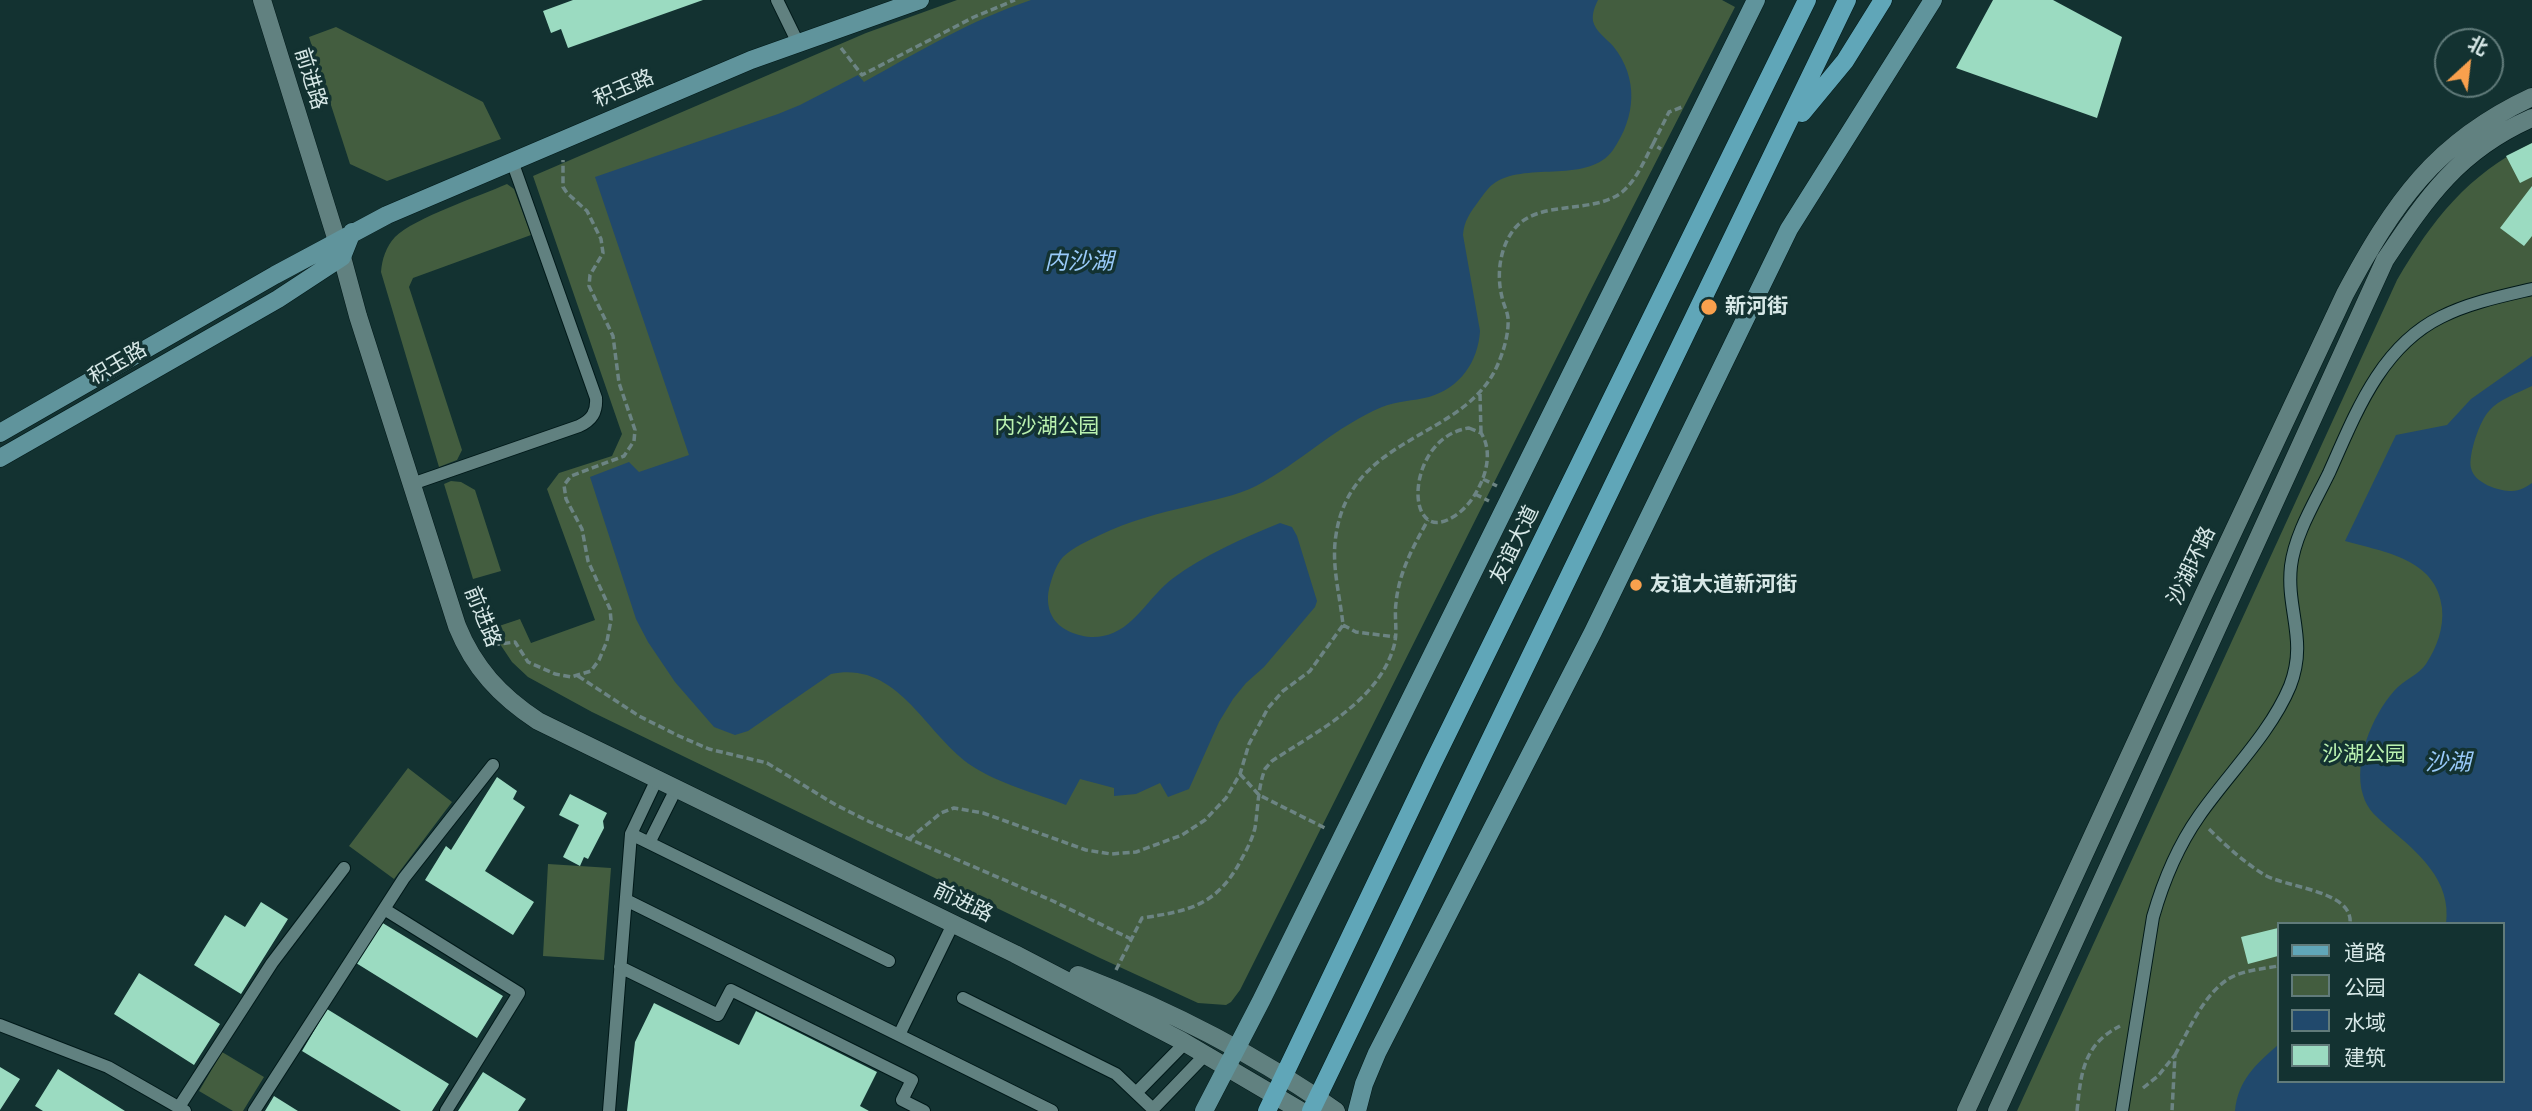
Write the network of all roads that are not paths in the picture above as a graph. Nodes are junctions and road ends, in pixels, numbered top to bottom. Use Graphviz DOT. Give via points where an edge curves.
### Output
graph roads {
  1 [pos="262,0"];
  2 [pos="777,0"];
  3 [pos="920,0"];
  4 [pos="1756,0"];
  5 [pos="1807,0"];
  6 [pos="1847,0"];
  7 [pos="1883,0"];
  8 [pos="1933,0"];
  9 [pos="798,43"];
  10 [pos="2532,97"];
  11 [pos="2532,118"];
  12 [pos="1784,135"];
  13 [pos="512,161"];
  14 [pos="339,249"];
  15 [pos="2532,289"];
  16 [pos="0,433"];
  17 [pos="0,458"];
  18 [pos="411,484"];
  19 [pos="493,765"];
  20 [pos="657,779"];
  21 [pos="676,789"];
  22 [pos="631,834"];
  23 [pos="649,843"];
  24 [pos="344,867"];
  25 [pos="626,900"];
  26 [pos="384,908"];
  27 [pos="953,924"];
  28 [pos="1015,954"];
  29 [pos="889,961"];
  30 [pos="620,967"];
  31 [pos="962,998"];
  32 [pos="0,1025"];
  33 [pos="899,1035"];
  34 [pos="1185,1043"];
  35 [pos="1237,1048"];
  36 [pos="1206,1054"];
  37 [pos="1227,1067"];
  38 [pos="1284,1077"];
  39 [pos="1140,1102"];
  40 [pos="1271,1103"];
  41 [pos="1314,1104"];
  42 [pos="2122,1107"];
  43 [pos="183,1109"];
  44 [pos="254,1111"];
  45 [pos="446,1111"];
  46 [pos="609,1111"];
  47 [pos="924,1111"];
  48 [pos="1052,1111"];
  49 [pos="1204,1111"];
  50 [pos="1301,1111"];
  51 [pos="1336,1111"];
  52 [pos="1357,1111"];
  53 [pos="1966,1111"];
  54 [pos="1997,1111"];
  1 -- 14 [label="street, 前进路"];
  2 -- 9 [label="lane"];
  3 -- 9 [label="main road, 积玉路"];
  4 -- 35 [label="main road"];
  5 -- 38 [label="main road, 友谊大道"];
  6 -- 12 [label="main road"];
  7 -- 12 [label="main road" via="1845,61"];
  8 -- 52 [label="main road" via="1789,229 1593,632 1377,1053"];
  9 -- 13 [label="main road, 积玉路"];
  10 -- 53 [label="street, 沙湖环路" via="2483,124 2440,158 2403,197 2369,249 2215,570"];
  11 -- 54 [label="street" via="2460,163 2417,210 2385,260"];
  12 -- 41 [label="main road"];
  13 -- 14 [label="main road, 积玉路" via="352,232"];
  13 -- 18 [label="lane" via="596,398 596,410 579,426"];
  14 -- 16 [label="main road, 积玉路"];
  14 -- 17 [label="main road, 积玉路" via="278,299"];
  14 -- 18 [label="street, 前进路"];
  15 -- 42 [label="lane" via="2441,317 2405,341 2369,389 2296,544 2290,584 2299,648 2288,689 2198,818 2161,889 2152,917"];
  18 -- 20 [label="street, 前进路" via="457,626 484,676 538,721"];
  19 -- 26 [label="lane"];
  20 -- 21 [label="street, 前进路"];
  20 -- 22 [label="lane"];
  21 -- 23 [label="lane"];
  21 -- 27 [label="street, 前进路"];
  22 -- 23 [label="lane"];
  22 -- 25 [label="lane"];
  23 -- 29 [label="lane"];
  24 -- 43 [label="lane" via="272,963"];
  25 -- 30 [label="lane"];
  25 -- 33 [label="lane"];
  26 -- 44 [label="lane"];
  26 -- 45 [label="lane" via="519,993"];
  27 -- 28 [label="street, 前进路"];
  27 -- 33 [label="lane"];
  28 -- 34 [label="street, 前进路"];
  28 -- 35 [label="street, 前进路" via="1112,989"];
  30 -- 46 [label="lane"];
  30 -- 47 [label="lane" via="719,1015 731,990 912,1080 902,1100"];
  31 -- 39 [label="lane" via="1116,1074"];
  32 -- 43 [label="lane" via="108,1067"];
  33 -- 48 [label="lane"];
  34 -- 36 [label="street, 前进路"];
  34 -- 39 [label="lane"];
  35 -- 37 [label="main road"];
  35 -- 38 [label="street, 前进路"];
  36 -- 37 [label="street, 前进路"];
  36 -- 39 [label="lane" via="1153,1109"];
  37 -- 40 [label="street, 前进路"];
  37 -- 49 [label="main road"];
  38 -- 40 [label="main road, 友谊大道"];
  38 -- 41 [label="street, 前进路"];
  40 -- 50 [label="street, 前进路"];
  41 -- 51 [label="street, 前进路"];
}
